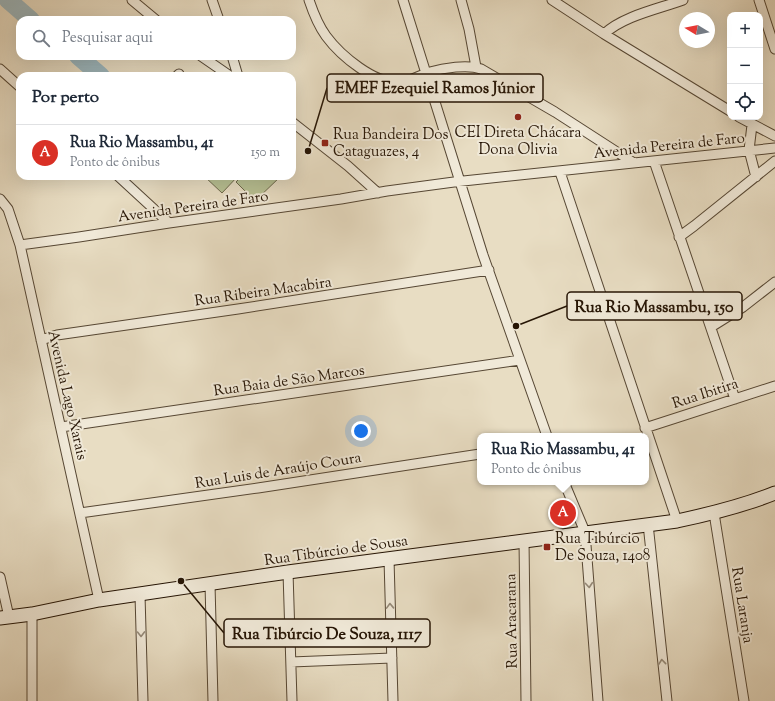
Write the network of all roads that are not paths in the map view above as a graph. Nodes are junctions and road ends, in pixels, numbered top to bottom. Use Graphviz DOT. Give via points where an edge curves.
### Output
graph roads {
  1 [pos="132,0"];
  2 [pos="212,0"];
  3 [pos="309,0"];
  4 [pos="403,0"];
  5 [pos="461,0"];
  6 [pos="552,0"];
  7 [pos="683,0"];
  8 [pos="759,0"];
  9 [pos="151,16"];
  10 [pos="218,16"];
  11 [pos="604,34"];
  12 [pos="775,49"];
  13 [pos="207,60"];
  14 [pos="233,60"];
  15 [pos="476,67"];
  16 [pos="0,69"];
  17 [pos="224,72"];
  18 [pos="237,72"];
  19 [pos="427,74"];
  20 [pos="16,83"];
  21 [pos="727,109"];
  22 [pos="744,120"];
  23 [pos="296,125"];
  24 [pos="752,125"];
  25 [pos="775,136"];
  26 [pos="775,148"];
  27 [pos="749,150"];
  28 [pos="654,161"];
  29 [pos="775,162"];
  30 [pos="634,163"];
  31 [pos="560,172"];
  32 [pos="756,177"];
  33 [pos="122,180"];
  34 [pos="460,182"];
  35 [pos="378,192"];
  36 [pos="0,198"];
  37 [pos="169,223"];
  38 [pos="679,236"];
  39 [pos="20,245"];
  40 [pos="489,270"];
  41 [pos="775,282"];
  42 [pos="711,327"];
  43 [pos="41,340"];
  44 [pos="520,360"];
  45 [pos="775,386"];
  46 [pos="735,399"];
  47 [pos="61,427"];
  48 [pos="644,428"];
  49 [pos="546,433"];
  50 [pos="646,433"];
  51 [pos="649,443"];
  52 [pos="477,454"];
  53 [pos="565,485"];
  54 [pos="775,493"];
  55 [pos="80,513"];
  56 [pos="714,513"];
  57 [pos="676,521"];
  58 [pos="648,524"];
  59 [pos="585,532"];
  60 [pos="524,540"];
  61 [pos="389,559"];
  62 [pos="288,572"];
  63 [pos="0,577"];
  64 [pos="210,584"];
  65 [pos="140,595"];
  66 [pos="99,600"];
  67 [pos="32,614"];
  68 [pos="4,618"];
  69 [pos="392,658"];
  70 [pos="291,662"];
  71 [pos="32,701"];
  72 [pos="143,701"];
  73 [pos="213,701"];
  74 [pos="292,701"];
  75 [pos="393,701"];
  76 [pos="526,701"];
  77 [pos="598,701"];
  78 [pos="667,701"];
  79 [pos="744,701"];
  1 -- 9 [label="street"];
  2 -- 10 [label="street"];
  3 -- 19 [label="street" via="314,15 326,35 353,63 379,79 392,83"];
  4 -- 19 [label="street"];
  5 -- 15 [label="street"];
  6 -- 11 [label="street"];
  7 -- 11 [label="street" via="623,22"];
  8 -- 12 [label="street"];
  11 -- 21 [label="street"];
  13 -- 17 [label="street"];
  14 -- 18 [label="street"];
  15 -- 19 [label="street" via="445,69"];
  15 -- 30 [label="street" via="555,112"];
  16 -- 20 [label="street"];
  19 -- 34 [label="street"];
  22 -- 24 [label="street"];
  23 -- 35 [label="street"];
  24 -- 25 [label="street"];
  24 -- 27 [label="street"];
  26 -- 27 [label="street, Avenida Pereira de Faro"];
  27 -- 28 [label="street, Avenida Pereira de Faro"];
  27 -- 32 [label="street"];
  28 -- 30 [label="street, Avenida Pereira de Faro"];
  28 -- 38 [label="street"];
  29 -- 32 [label="street"];
  30 -- 31 [label="street, Avenida Pereira de Faro"];
  31 -- 34 [label="street, Avenida Pereira de Faro"];
  31 -- 48 [label="street"];
  32 -- 38 [label="street"];
  33 -- 37 [label="street"];
  34 -- 35 [label="street, Avenida Pereira de Faro"];
  34 -- 40 [label="street"];
  35 -- 37 [label="street, Avenida Pereira de Faro"];
  36 -- 39 [label="street, Avenida Lago Xarais" via="8,209"];
  37 -- 39 [label="street, Avenida Pereira de Faro"];
  38 -- 42 [label="street"];
  39 -- 43 [label="street, Avenida Lago Xarais"];
  40 -- 43 [label="street, Rua Ribeira Macabira" via="57,335"];
  40 -- 44 [label="street"];
  41 -- 42 [label="street" via="743,307"];
  42 -- 46 [label="street"];
  43 -- 47 [label="street, Avenida Lago Xarais"];
  44 -- 47 [label="street, Rua Baia de São Marcos"];
  44 -- 49 [label="street"];
  45 -- 46 [label="street, Rua Ibitira"];
  46 -- 48 [label="street, Rua Ibitira"];
  47 -- 55 [label="street, Avenida Lago Xarais"];
  48 -- 50 [label="street"];
  51 -- 57 [label="street"];
  52 -- 55 [label="street, Rua Luis de Araújo Coura"];
  53 -- 59 [label="street"];
  54 -- 56 [label="main road, Rua Tibúrcio de Sousa"];
  55 -- 66 [label="street, Avenida Lago Xarais"];
  56 -- 57 [label="main road, Rua Tibúrcio de Sousa"];
  56 -- 79 [label="street, Rua Laranja"];
  57 -- 58 [label="main road, Rua Tibúrcio de Sousa"];
  58 -- 59 [label="main road, Rua Tibúrcio de Sousa"];
  78 -- 58 [label="street, one-way"];
  59 -- 60 [label="main road, Rua Tibúrcio de Sousa"];
  59 -- 77 [label="street, one-way"];
  60 -- 61 [label="main road, Rua Tibúrcio de Sousa"];
  60 -- 76 [label="street, Rua Aracarana"];
  61 -- 62 [label="main road, Rua Tibúrcio de Sousa"];
  69 -- 61 [label="street, one-way"];
  62 -- 64 [label="main road, Rua Tibúrcio de Sousa"];
  62 -- 70 [label="street"];
  63 -- 68 [label="street"];
  64 -- 65 [label="main road, Rua Tibúrcio de Sousa"];
  64 -- 73 [label="street"];
  65 -- 66 [label="main road, Rua Tibúrcio de Sousa"];
  65 -- 72 [label="street, one-way"];
  66 -- 67 [label="main road, Rua Tibúrcio de Sousa"];
  67 -- 68 [label="main road, Rua Tibúrcio de Sousa"];
  67 -- 71 [label="street"];
  69 -- 70 [label="street"];
  69 -- 75 [label="street"];
  70 -- 74 [label="street"];
}
